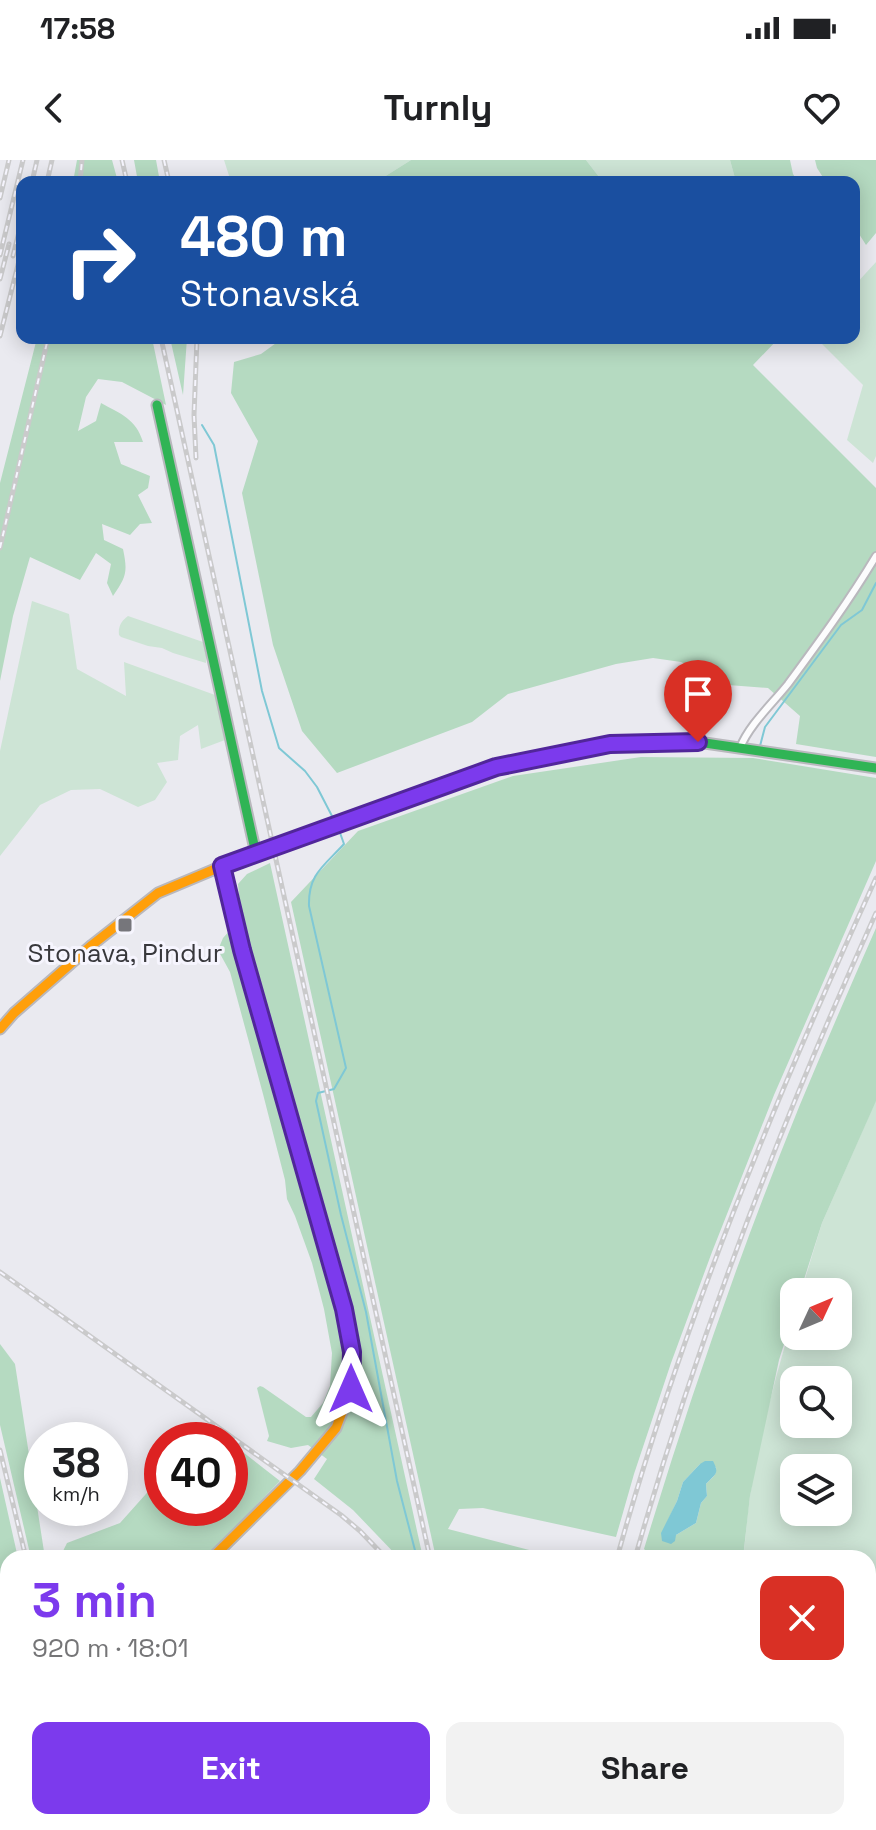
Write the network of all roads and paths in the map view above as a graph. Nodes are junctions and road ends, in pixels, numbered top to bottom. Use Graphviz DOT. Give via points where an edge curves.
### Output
graph roads {
  1 [pos="157,405"];
  2 [pos="876,556"];
  3 [pos="740,748"];
  4 [pos="876,768"];
  5 [pos="256,854"];
  6 [pos="222,866"];
  7 [pos="0,1029"];
  8 [pos="220,1550"];
  1 -- 5 [label="street"];
  2 -- 3 [label="street" via="830,628"];
  3 -- 4 [label="street"];
  3 -- 5 [label="street" via="698,742 610,744 496,767"];
  5 -- 6 [label="street"];
  6 -- 7 [label="street" via="143,904"];
  6 -- 8 [label="street" via="352,1352 351,1389 336,1428"];
}
